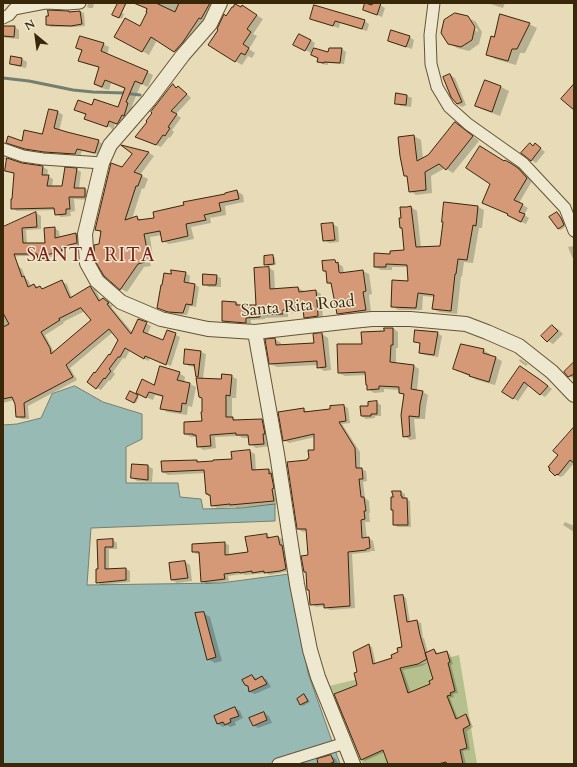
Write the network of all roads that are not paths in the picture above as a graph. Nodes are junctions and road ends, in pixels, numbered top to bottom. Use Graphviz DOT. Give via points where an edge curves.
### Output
graph roads {
  1 [pos="80,3"];
  2 [pos="220,3"];
  3 [pos="434,3"];
  4 [pos="3,18"];
  5 [pos="3,149"];
  6 [pos="102,163"];
  7 [pos="574,231"];
  8 [pos="255,332"];
  9 [pos="574,395"];
  10 [pos="345,743"];
  11 [pos="278,764"];
  12 [pos="353,764"];
  1 -- 4 [label="street" via="45,3 14,9"];
  2 -- 6 [label="street, Santa Rita Road" via="210,24 110,145"];
  3 -- 7 [label="street" via="430,35 431,64 437,87 449,107 468,124 523,163 565,208"];
  5 -- 6 [label="street" via="22,156 43,159"];
  6 -- 8 [label="street, Santa Rita Road" via="85,234 87,263 97,281 121,302 161,319 208,329"];
  8 -- 9 [label="street, Santa Rita Road" via="372,319 410,319 466,324 519,346 552,372"];
  8 -- 10 [label="street" via="309,645 318,677"];
  10 -- 11 [label="street"];
  10 -- 12 [label="street"];
}
